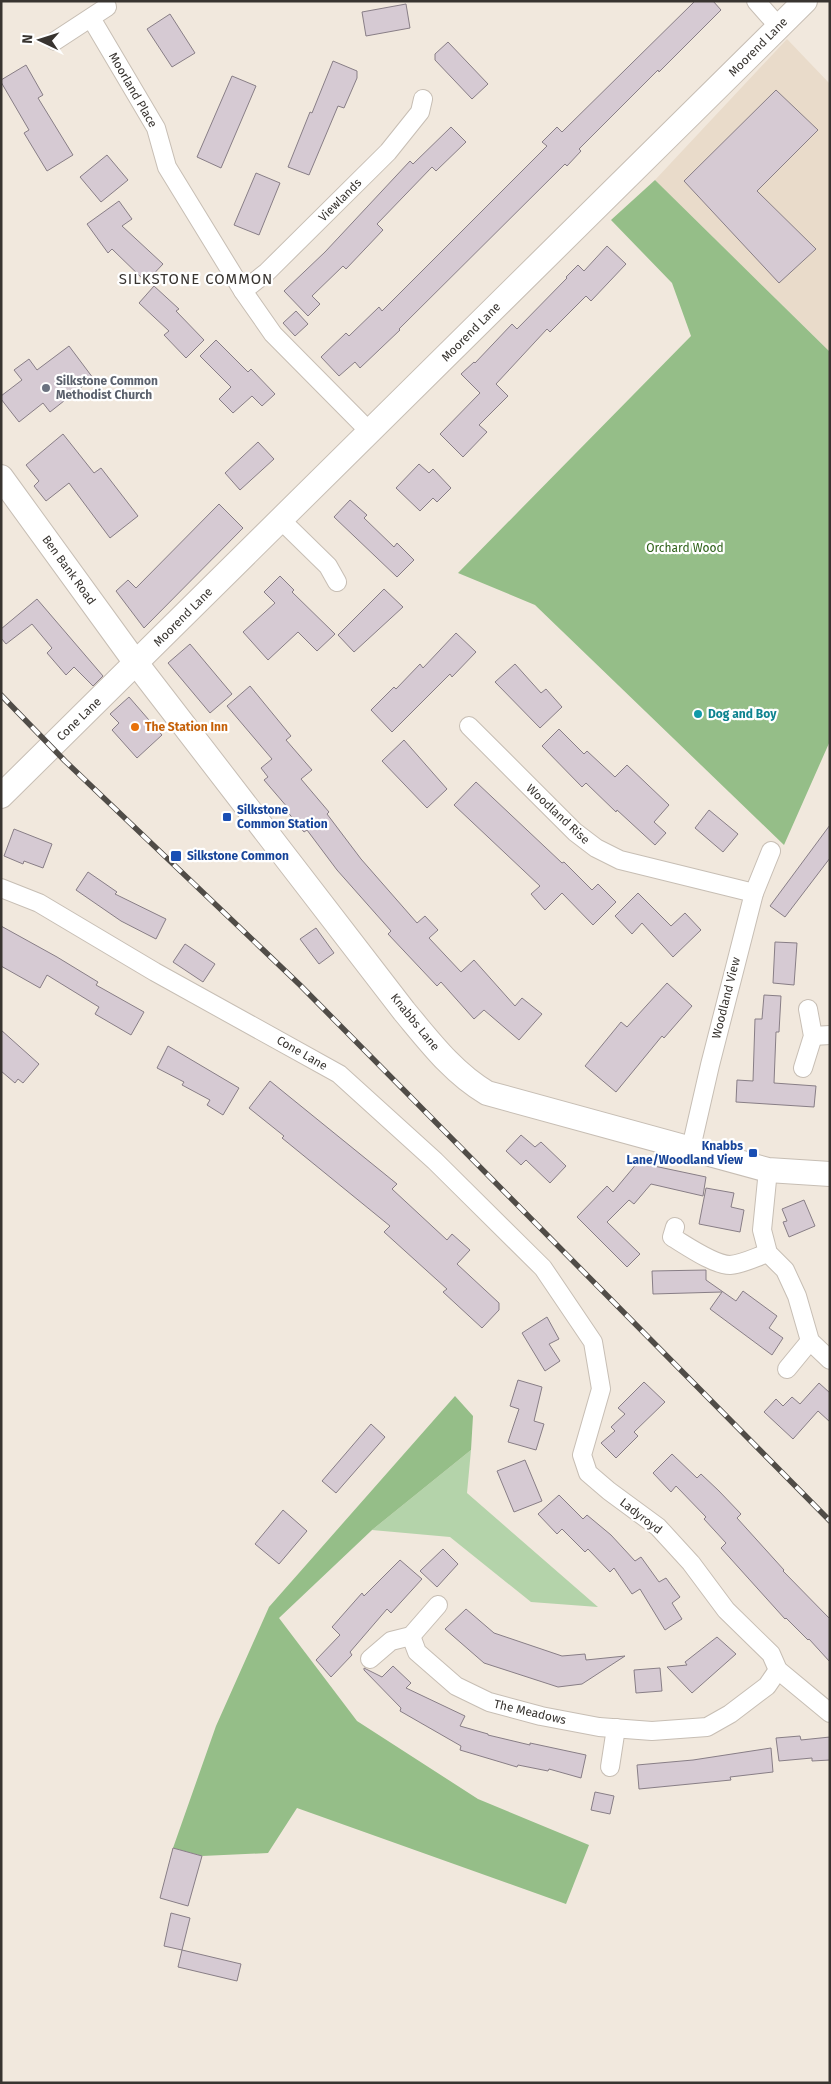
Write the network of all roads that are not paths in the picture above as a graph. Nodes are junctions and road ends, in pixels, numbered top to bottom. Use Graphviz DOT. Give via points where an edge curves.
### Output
graph roads {
  1 [pos="756,1"];
  2 [pos="805,1"];
  3 [pos="107,7"];
  4 [pos="91,18"];
  5 [pos="779,27"];
  6 [pos="55,41"];
  7 [pos="423,99"];
  8 [pos="243,291"];
  9 [pos="370,432"];
  10 [pos="1,477"];
  11 [pos="281,520"];
  12 [pos="337,582"];
  13 [pos="136,663"];
  14 [pos="468,726"];
  15 [pos="1,796"];
  16 [pos="771,851"];
  17 [pos="1,888"];
  18 [pos="754,893"];
  19 [pos="808,1009"];
  20 [pos="821,1035"];
  21 [pos="803,1068"];
  22 [pos="691,1148"];
  23 [pos="768,1170"];
  24 [pos="830,1174"];
  25 [pos="675,1227"];
  26 [pos="768,1253"];
  27 [pos="554,1284"];
  28 [pos="810,1341"];
  29 [pos="830,1360"];
  30 [pos="787,1369"];
  31 [pos="438,1605"];
  32 [pos="411,1636"];
  33 [pos="370,1659"];
  34 [pos="778,1670"];
  35 [pos="830,1713"];
  36 [pos="616,1728"];
  37 [pos="610,1767"];
  1 -- 5 [label="street"];
  2 -- 5 [label="main road, Moorend Lane"];
  3 -- 4 [label="street"];
  4 -- 6 [label="street"];
  4 -- 8 [label="street, Moorland Place" via="156,128 167,167"];
  5 -- 9 [label="main road, Moorend Lane"];
  7 -- 8 [label="street, Viewlands" via="420,112 388,152 267,272"];
  8 -- 9 [label="street" via="273,334"];
  9 -- 11 [label="main road, Moorend Lane"];
  10 -- 13 [label="main road, Ben Bank Road"];
  11 -- 12 [label="street" via="328,566"];
  11 -- 13 [label="main road, Moorend Lane"];
  13 -- 15 [label="main road, Cone Lane"];
  13 -- 22 [label="main road, Knabbs Lane" via="398,1003 471,1084 487,1092"];
  14 -- 18 [label="street, Woodland Rise" via="575,832 596,848 620,860"];
  16 -- 18 [label="street, Woodland View"];
  17 -- 27 [label="street, Cone Lane" via="39,903 155,972 339,1074 435,1161 543,1268"];
  18 -- 22 [label="street, Woodland View"];
  19 -- 20 [label="street"];
  20 -- 21 [label="street"];
  22 -- 23 [label="main road, Knabbs Lane"];
  23 -- 24 [label="main road, Knabbs Lane"];
  23 -- 26 [label="street" via="762,1230"];
  25 -- 26 [label="street" via="672,1237 717,1262 741,1263"];
  26 -- 28 [label="street" via="785,1270 797,1296"];
  27 -- 34 [label="street, Ladyroyd" via="593,1342 601,1389 582,1455 588,1473 658,1527 691,1563 726,1610 771,1654"];
  28 -- 29 [label="street"];
  28 -- 30 [label="street"];
  31 -- 32 [label="street"];
  32 -- 33 [label="street" via="391,1642"];
  32 -- 36 [label="street, The Meadows" via="417,1652 456,1686 489,1702 541,1716"];
  34 -- 35 [label="street, Ladyroyd"];
  34 -- 36 [label="street, The Meadows" via="767,1686 730,1714 707,1726 652,1731"];
  36 -- 37 [label="street"];
}
